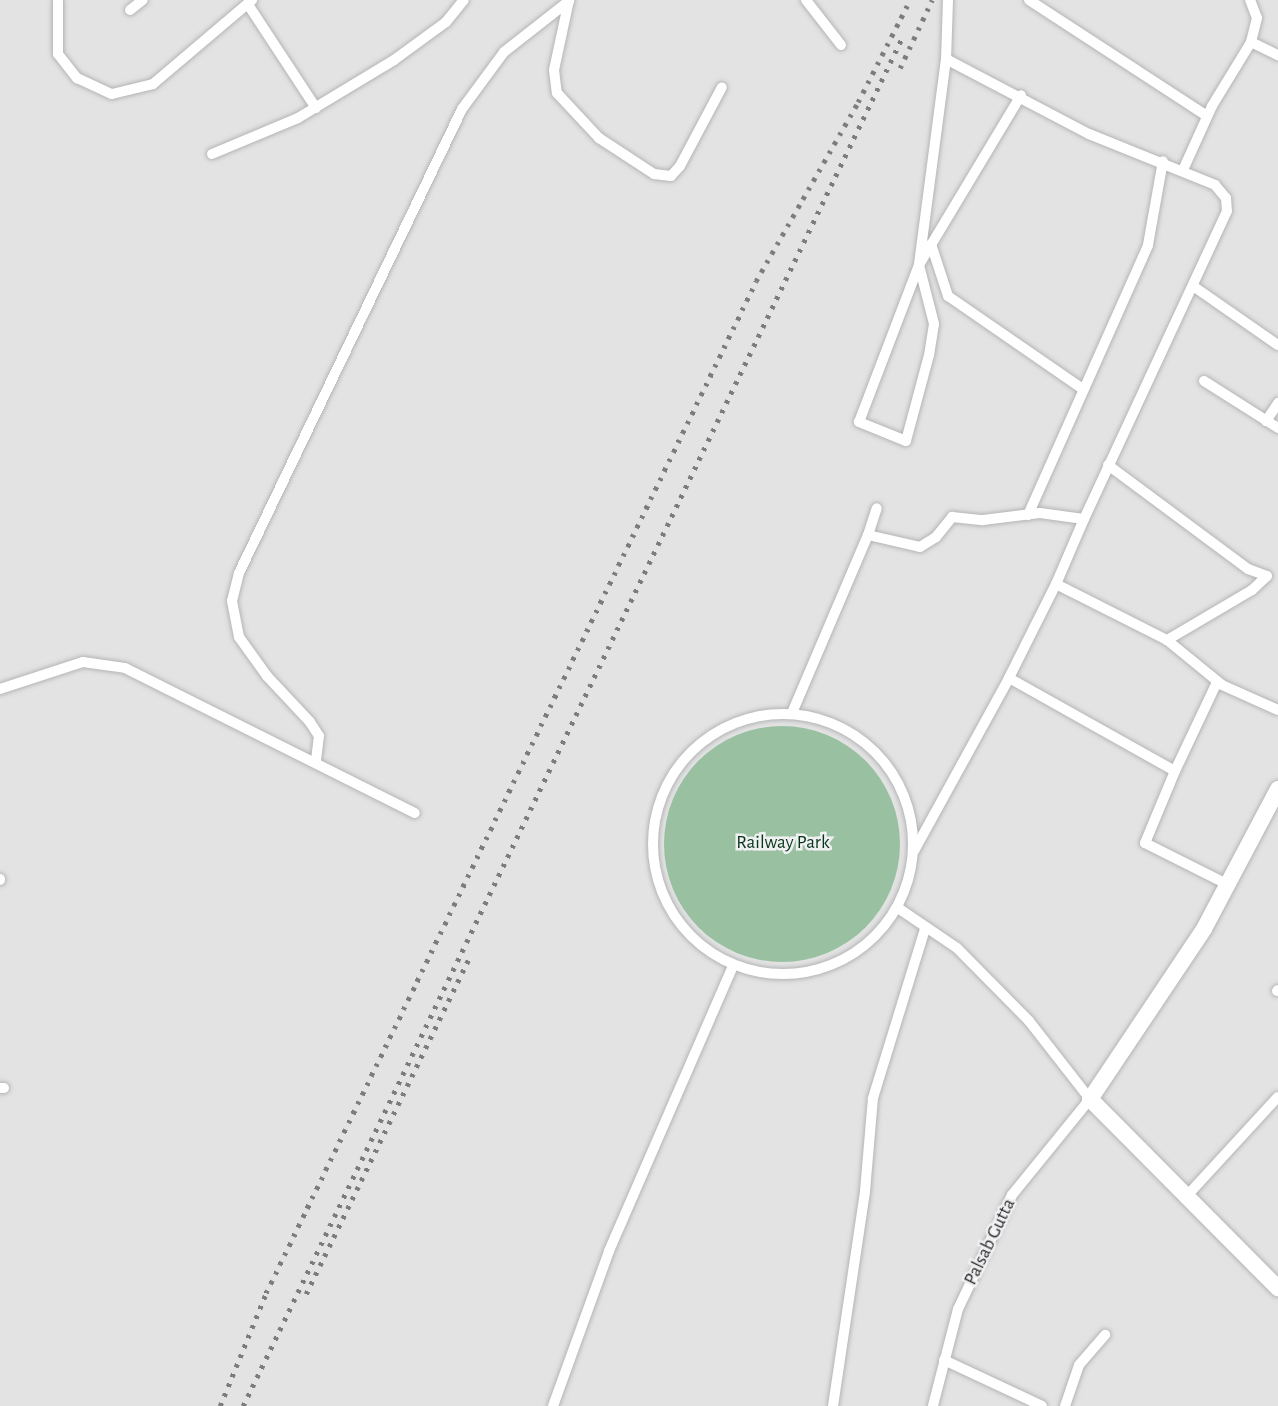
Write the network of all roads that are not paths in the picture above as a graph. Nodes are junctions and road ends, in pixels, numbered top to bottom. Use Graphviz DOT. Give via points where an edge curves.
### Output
graph roads {
  1 [pos="58,0"];
  2 [pos="143,0"];
  3 [pos="464,0"];
  4 [pos="569,0"];
  5 [pos="806,0"];
  6 [pos="948,0"];
  7 [pos="1029,0"];
  8 [pos="1250,0"];
  9 [pos="251,3"];
  10 [pos="130,10"];
  11 [pos="1251,42"];
  12 [pos="841,45"];
  13 [pos="1278,55"];
  14 [pos="946,60"];
  15 [pos="722,87"];
  16 [pos="1021,95"];
  17 [pos="316,108"];
  18 [pos="1207,116"];
  19 [pos="212,154"];
  20 [pos="1163,162"];
  21 [pos="1184,170"];
  22 [pos="931,244"];
  23 [pos="919,265"];
  24 [pos="1193,286"];
  25 [pos="1278,345"];
  26 [pos="1205,381"];
  27 [pos="1083,389"];
  28 [pos="1278,403"];
  29 [pos="1266,421"];
  30 [pos="1278,428"];
  31 [pos="1108,465"];
  32 [pos="877,508"];
  33 [pos="1028,515"];
  34 [pos="1084,519"];
  35 [pos="868,536"];
  36 [pos="1267,576"];
  37 [pos="1278,582"];
  38 [pos="1056,583"];
  39 [pos="1167,640"];
  40 [pos="1009,678"];
  41 [pos="1217,682"];
  42 [pos="0,689"];
  43 [pos="1278,710"];
  44 [pos="792,713"];
  45 [pos="316,760"];
  46 [pos="1175,771"];
  47 [pos="1278,789"];
  48 [pos="415,813"];
  49 [pos="914,851"];
  50 [pos="1227,884"];
  51 [pos="898,908"];
  52 [pos="925,929"];
  53 [pos="733,966"];
  54 [pos="1278,1097"];
  55 [pos="1090,1099"];
  56 [pos="1185,1198"];
  57 [pos="1278,1288"];
  58 [pos="1105,1335"];
  59 [pos="944,1360"];
  60 [pos="553,1406"];
  61 [pos="833,1406"];
  62 [pos="933,1406"];
  63 [pos="1042,1406"];
  64 [pos="1065,1406"];
  1 -- 9 [label="street" via="58,54 77,78 112,94 153,84"];
  2 -- 10 [label="street"];
  3 -- 17 [label="street" via="424,40"];
  4 -- 15 [label="street" via="554,70 557,93 599,138 654,174 671,176 680,166"];
  4 -- 45 [label="street" via="504,52 462,109 239,573 232,601 239,637 319,736"];
  5 -- 12 [label="street"];
  6 -- 14 [label="street"];
  7 -- 18 [label="street"];
  8 -- 11 [label="street" via="1257,18"];
  9 -- 17 [label="street"];
  11 -- 13 [label="street"];
  11 -- 18 [label="street"];
  14 -- 16 [label="street"];
  14 -- 23 [label="street"];
  16 -- 20 [label="street" via="1089,134"];
  16 -- 22 [label="street"];
  17 -- 19 [label="street"];
  18 -- 21 [label="street"];
  20 -- 21 [label="street"];
  20 -- 27 [label="street" via="1148,244"];
  21 -- 24 [label="street" via="1215,185 1226,198 1227,211"];
  22 -- 23 [label="street"];
  22 -- 27 [label="street" via="948,296"];
  23 -- 23 [label="street" via="934,324 905,441 859,422"];
  24 -- 25 [label="street"];
  24 -- 31 [label="street"];
  26 -- 29 [label="street"];
  27 -- 33 [label="street"];
  28 -- 29 [label="street"];
  29 -- 30 [label="street"];
  31 -- 34 [label="street"];
  31 -- 36 [label="street" via="1248,569"];
  32 -- 35 [label="street"];
  33 -- 34 [label="street"];
  33 -- 35 [label="street" via="983,520 952,517 936,537 920,547"];
  34 -- 38 [label="street"];
  35 -- 44 [label="street"];
  36 -- 37 [label="street"];
  36 -- 39 [label="street" via="1252,590"];
  38 -- 39 [label="street"];
  38 -- 40 [label="street"];
  39 -- 41 [label="street"];
  40 -- 46 [label="street"];
  40 -- 49 [label="street"];
  41 -- 43 [label="street"];
  41 -- 46 [label="street"];
  42 -- 45 [label="street" via="83,662 125,667"];
  44 -- 49 [label="street" via="832,722 855,736 894,773 910,811"];
  44 -- 53 [label="street" via="741,720 711,735 685,757 667,784 655,816 652,849 657,882 673,917 699,946"];
  45 -- 48 [label="street"];
  46 -- 50 [label="street" via="1145,843"];
  47 -- 50 [label="street"];
  49 -- 51 [label="street"];
  50 -- 55 [label="street" via="1204,929"];
  51 -- 52 [label="street"];
  51 -- 53 [label="street" via="863,947 826,968 784,975"];
  52 -- 55 [label="street" via="957,948 1011,1003"];
  52 -- 61 [label="street" via="873,1098 865,1191"];
  53 -- 60 [label="street" via="609,1251"];
  54 -- 56 [label="street"];
  55 -- 56 [label="street"];
  55 -- 59 [label="street, Palsab Gutta" via="1012,1195 958,1309"];
  56 -- 57 [label="street"];
  58 -- 64 [label="street" via="1079,1365"];
  59 -- 62 [label="street, Palsab Gutta"];
  59 -- 63 [label="street"];
}
